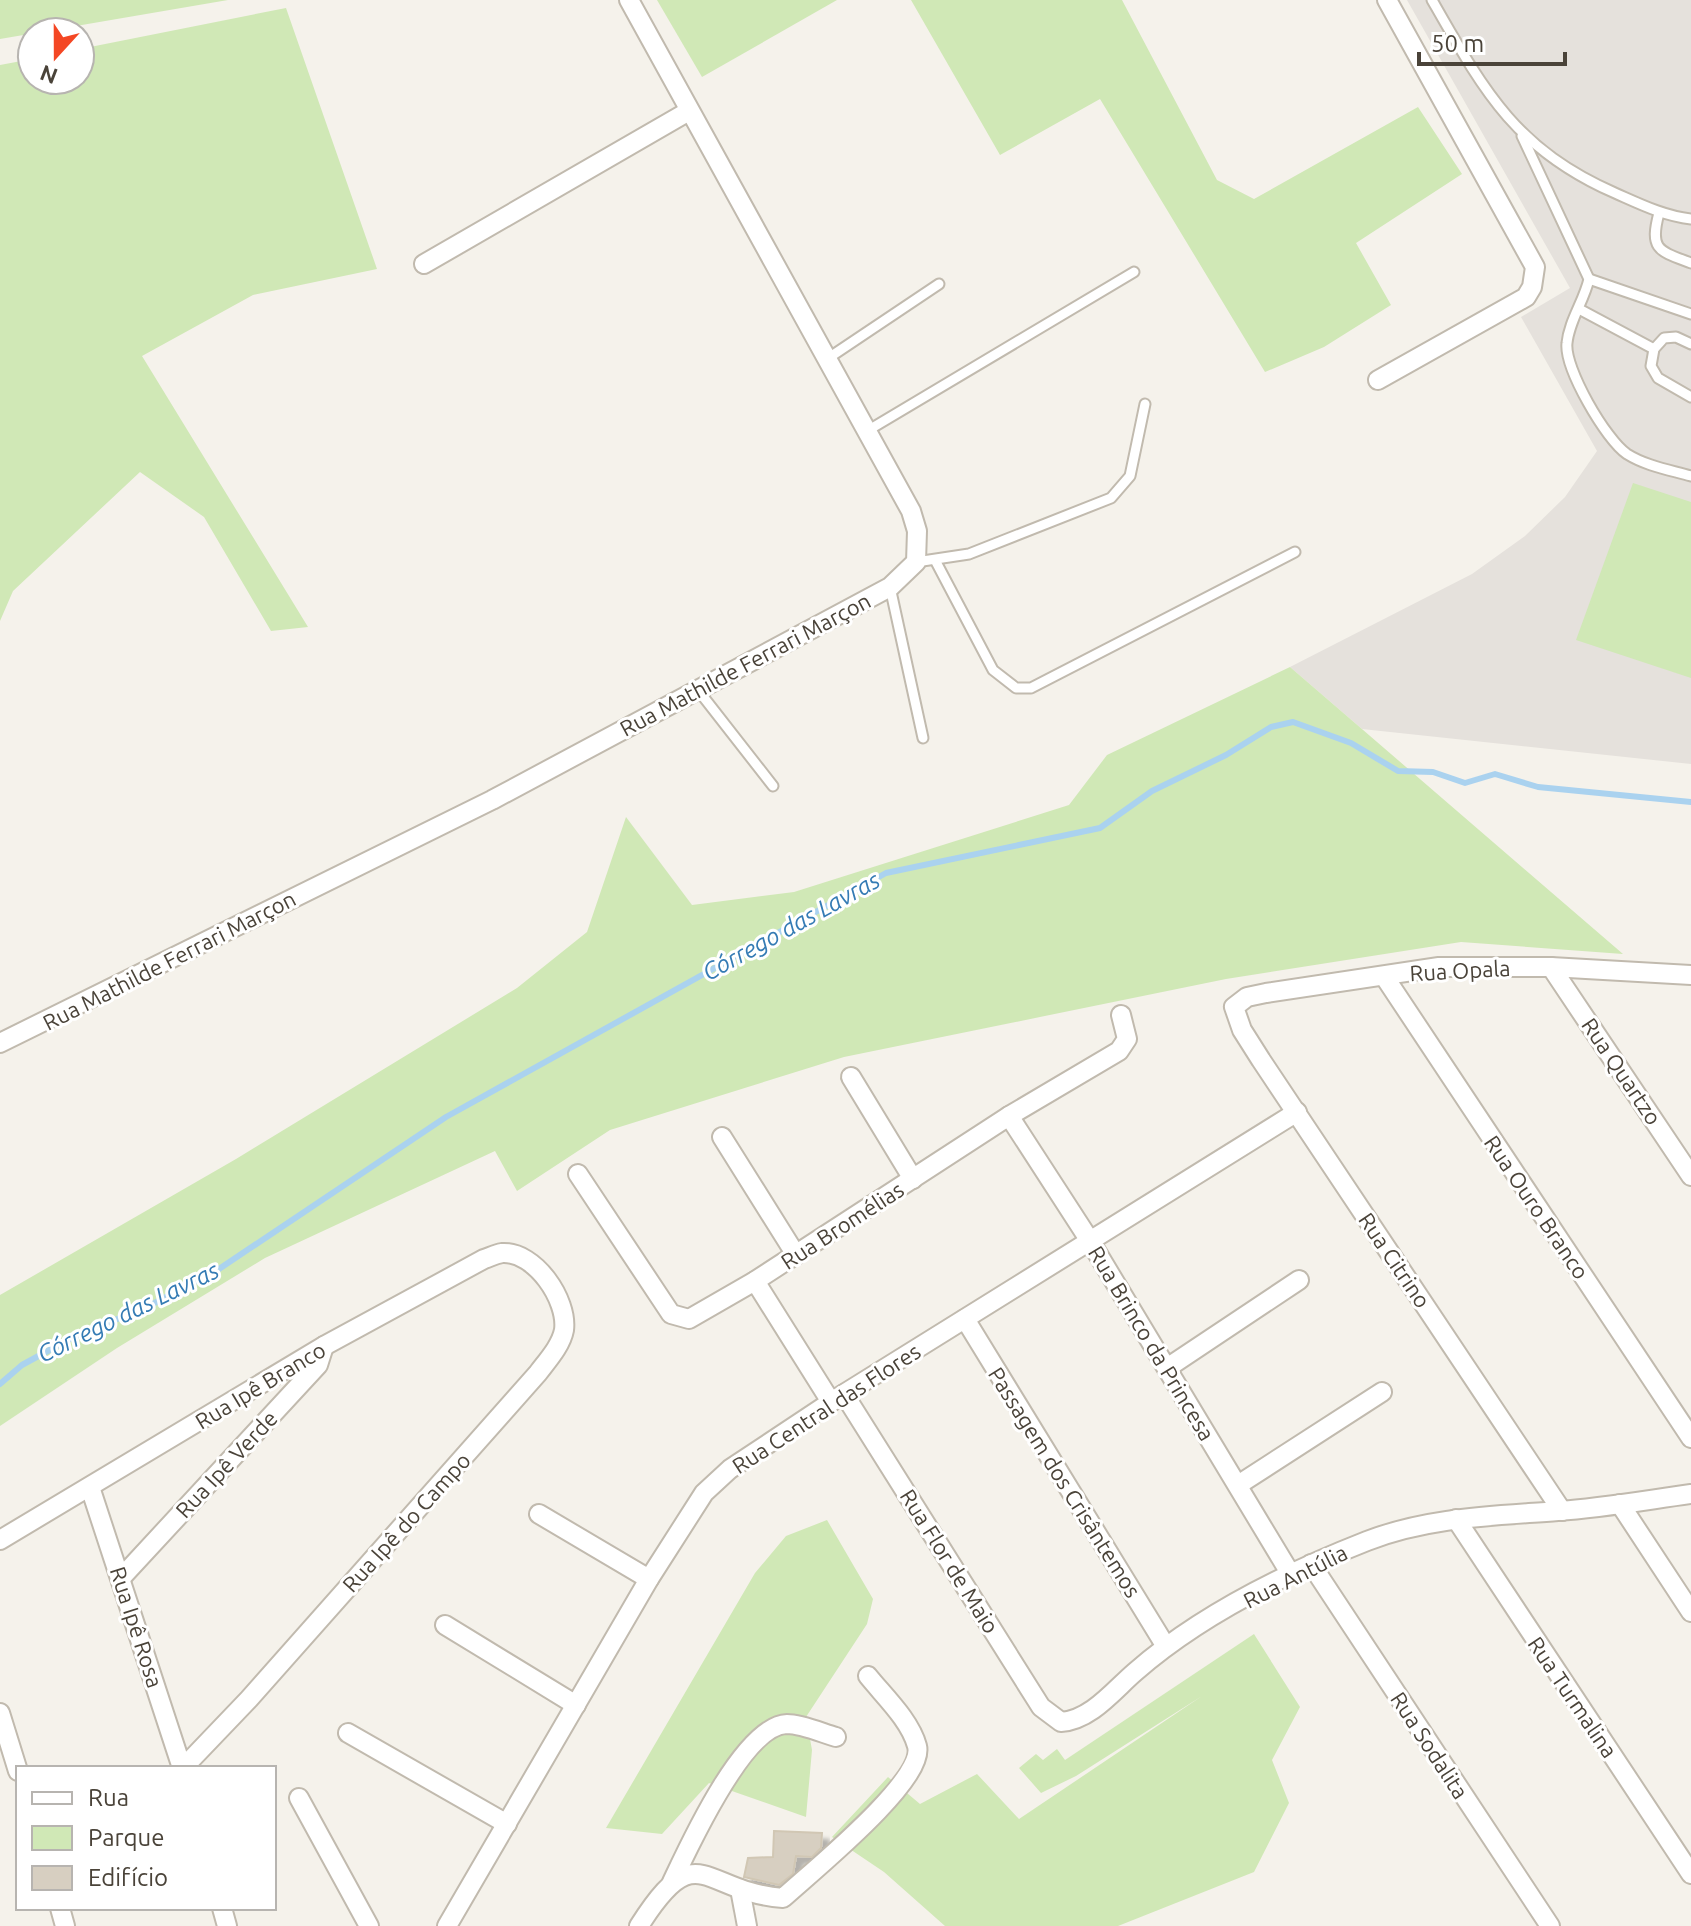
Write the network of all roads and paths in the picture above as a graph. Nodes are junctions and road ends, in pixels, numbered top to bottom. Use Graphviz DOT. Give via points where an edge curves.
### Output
graph roads {
  1 [pos="629,0"];
  2 [pos="1387,0"];
  3 [pos="1432,0"];
  4 [pos="689,111"];
  5 [pos="1522,136"];
  6 [pos="1659,213"];
  7 [pos="1691,219"];
  8 [pos="1691,263"];
  9 [pos="424,264"];
  10 [pos="1134,272"];
  11 [pos="1589,279"];
  12 [pos="939,284"];
  13 [pos="1579,309"];
  14 [pos="1691,314"];
  15 [pos="1691,344"];
  16 [pos="1654,349"];
  17 [pos="827,359"];
  18 [pos="1378,380"];
  19 [pos="1691,397"];
  20 [pos="1145,404"];
  21 [pos="867,431"];
  22 [pos="1691,476"];
  23 [pos="1295,552"];
  24 [pos="926,561"];
  25 [pos="890,587"];
  26 [pos="698,690"];
  27 [pos="923,738"];
  28 [pos="773,786"];
  29 [pos="1551,967"];
  30 [pos="1691,975"];
  31 [pos="1384,976"];
  32 [pos="1234,1007"];
  33 [pos="1121,1015"];
  34 [pos="0,1043"];
  35 [pos="851,1077"];
  36 [pos="1297,1112"];
  37 [pos="1009,1116"];
  38 [pos="722,1137"];
  39 [pos="578,1174"];
  40 [pos="1691,1176"];
  41 [pos="913,1179"];
  42 [pos="1090,1241"];
  43 [pos="796,1255"];
  44 [pos="528,1260"];
  45 [pos="1299,1280"];
  46 [pos="755,1281"];
  47 [pos="965,1319"];
  48 [pos="324,1346"];
  49 [pos="1167,1368"];
  50 [pos="1382,1392"];
  51 [pos="838,1398"];
  52 [pos="1691,1438"];
  53 [pos="1238,1485"];
  54 [pos="90,1487"];
  55 [pos="1691,1494"];
  56 [pos="1620,1504"];
  57 [pos="1562,1511"];
  58 [pos="539,1514"];
  59 [pos="1456,1519"];
  60 [pos="0,1540"];
  61 [pos="1311,1564"];
  62 [pos="1290,1573"];
  63 [pos="121,1578"];
  64 [pos="649,1579"];
  65 [pos="1691,1612"];
  66 [pos="445,1625"];
  67 [pos="1165,1645"];
  68 [pos="868,1676"];
  69 [pos="576,1705"];
  70 [pos="0,1713"];
  71 [pos="1061,1722"];
  72 [pos="348,1733"];
  73 [pos="836,1737"];
  74 [pos="16,1766"];
  75 [pos="182,1766"];
  76 [pos="185,1766"];
  77 [pos="299,1798"];
  78 [pos="507,1824"];
  79 [pos="1691,1874"];
  80 [pos="672,1882"];
  81 [pos="740,1889"];
  82 [pos="369,1926"];
  83 [pos="447,1926"];
  84 [pos="639,1926"];
  85 [pos="747,1926"];
  86 [pos="1550,1926"];
  1 -- 4 [label="street"];
  2 -- 18 [label="street" via="1535,267 1526,297"];
  3 -- 5 [label="lane" via="1481,86"];
  4 -- 9 [label="street"];
  4 -- 17 [label="street"];
  5 -- 6 [label="lane" via="1595,184"];
  5 -- 11 [label="lane"];
  6 -- 7 [label="lane"];
  6 -- 8 [label="lane" via="1656,245"];
  10 -- 21 [label="lane"];
  11 -- 13 [label="lane"];
  11 -- 14 [label="lane"];
  12 -- 17 [label="lane"];
  13 -- 16 [label="lane"];
  13 -- 22 [label="lane" via="1567,338 1567,361 1613,442 1637,460"];
  15 -- 16 [label="lane" via="1664,338"];
  16 -- 19 [label="lane" via="1651,366 1658,378"];
  17 -- 21 [label="street"];
  20 -- 24 [label="lane" via="1130,476 1111,498 969,554"];
  21 -- 24 [label="street" via="911,511"];
  23 -- 24 [label="lane" via="1031,688 1016,688 993,670"];
  24 -- 25 [label="street, Rua Mathilde Ferrari Marçon"];
  25 -- 26 [label="street, Rua Mathilde Ferrari Marçon"];
  25 -- 27 [label="lane"];
  26 -- 28 [label="lane"];
  26 -- 34 [label="street, Rua Mathilde Ferrari Marçon" via="492,800"];
  29 -- 30 [label="street, Rua Opala"];
  29 -- 31 [label="street, Rua Opala" via="1439,967"];
  29 -- 40 [label="street, Rua Quartzo"];
  31 -- 32 [label="street, Rua Opala" via="1247,997"];
  31 -- 52 [label="street, Rua Ouro Branco"];
  32 -- 36 [label="street, Rua Citrino" via="1254,1050"];
  33 -- 37 [label="street, Rua Bromélias" via="1127,1039 1119,1051"];
  35 -- 41 [label="street"];
  36 -- 42 [label="street, Rua Central das Flores"];
  36 -- 57 [label="street, Rua Citrino"];
  37 -- 41 [label="street, Rua Bromélias"];
  37 -- 42 [label="street, Rua Brinco da Princesa"];
  38 -- 43 [label="street"];
  39 -- 46 [label="street, Rua Bromélias" via="671,1314 699,1316"];
  41 -- 43 [label="street, Rua Bromélias"];
  42 -- 47 [label="street, Rua Central das Flores"];
  42 -- 49 [label="street, Rua Brinco da Princesa"];
  43 -- 46 [label="street, Rua Bromélias"];
  44 -- 48 [label="street, Rua Ipê Branco" via="500,1253 484,1259"];
  44 -- 76 [label="street, Rua Ipê do Campo" via="560,1302 564,1322 556,1347 270,1676"];
  45 -- 49 [label="street"];
  46 -- 51 [label="street, Rua Flor de Maio"];
  47 -- 51 [label="street, Rua Central das Flores"];
  47 -- 67 [label="street, Passagem dos Crisântemos"];
  48 -- 54 [label="street, Rua Ipê Branco"];
  48 -- 63 [label="street, Rua Ipê Verde" via="318,1365"];
  49 -- 53 [label="street, Rua Brinco da Princesa"];
  50 -- 53 [label="street"];
  51 -- 64 [label="street, Rua Central das Flores" via="730,1469 704,1493"];
  51 -- 71 [label="street, Rua Flor de Maio" via="1041,1707"];
  53 -- 62 [label="street, Rua Brinco da Princesa"];
  54 -- 60 [label="street, Rua Ipê Branco"];
  54 -- 63 [label="street, Rua Ipê Rosa"];
  55 -- 56 [label="street, Rua Antúlia"];
  56 -- 57 [label="street, Rua Antúlia"];
  56 -- 65 [label="street"];
  57 -- 59 [label="street, Rua Antúlia"];
  58 -- 64 [label="street"];
  59 -- 61 [label="street, Rua Antúlia" via="1396,1531"];
  59 -- 79 [label="street, Rua Turmalina"];
  61 -- 62 [label="street, Rua Antúlia"];
  61 -- 86 [label="street, Rua Sodalita"];
  62 -- 67 [label="street, Rua Antúlia"];
  63 -- 75 [label="street, Rua Ipê Rosa"];
  64 -- 69 [label="street, Rua Central das Flores"];
  66 -- 69 [label="street"];
  67 -- 71 [label="street, Rua Antúlia" via="1094,1708"];
  68 -- 81 [label="street" via="908,1726 918,1748 915,1767 883,1807 783,1898"];
  69 -- 78 [label="street, Rua Central das Flores"];
  70 -- 74 [label="street"];
  72 -- 78 [label="street"];
  73 -- 80 [label="street" via="787,1724 764,1733 708,1804"];
  77 -- 82 [label="street"];
  78 -- 83 [label="street, Rua Central das Flores"];
  80 -- 81 [label="street" via="692,1873"];
  80 -- 84 [label="street"];
  81 -- 85 [label="street"];
}
